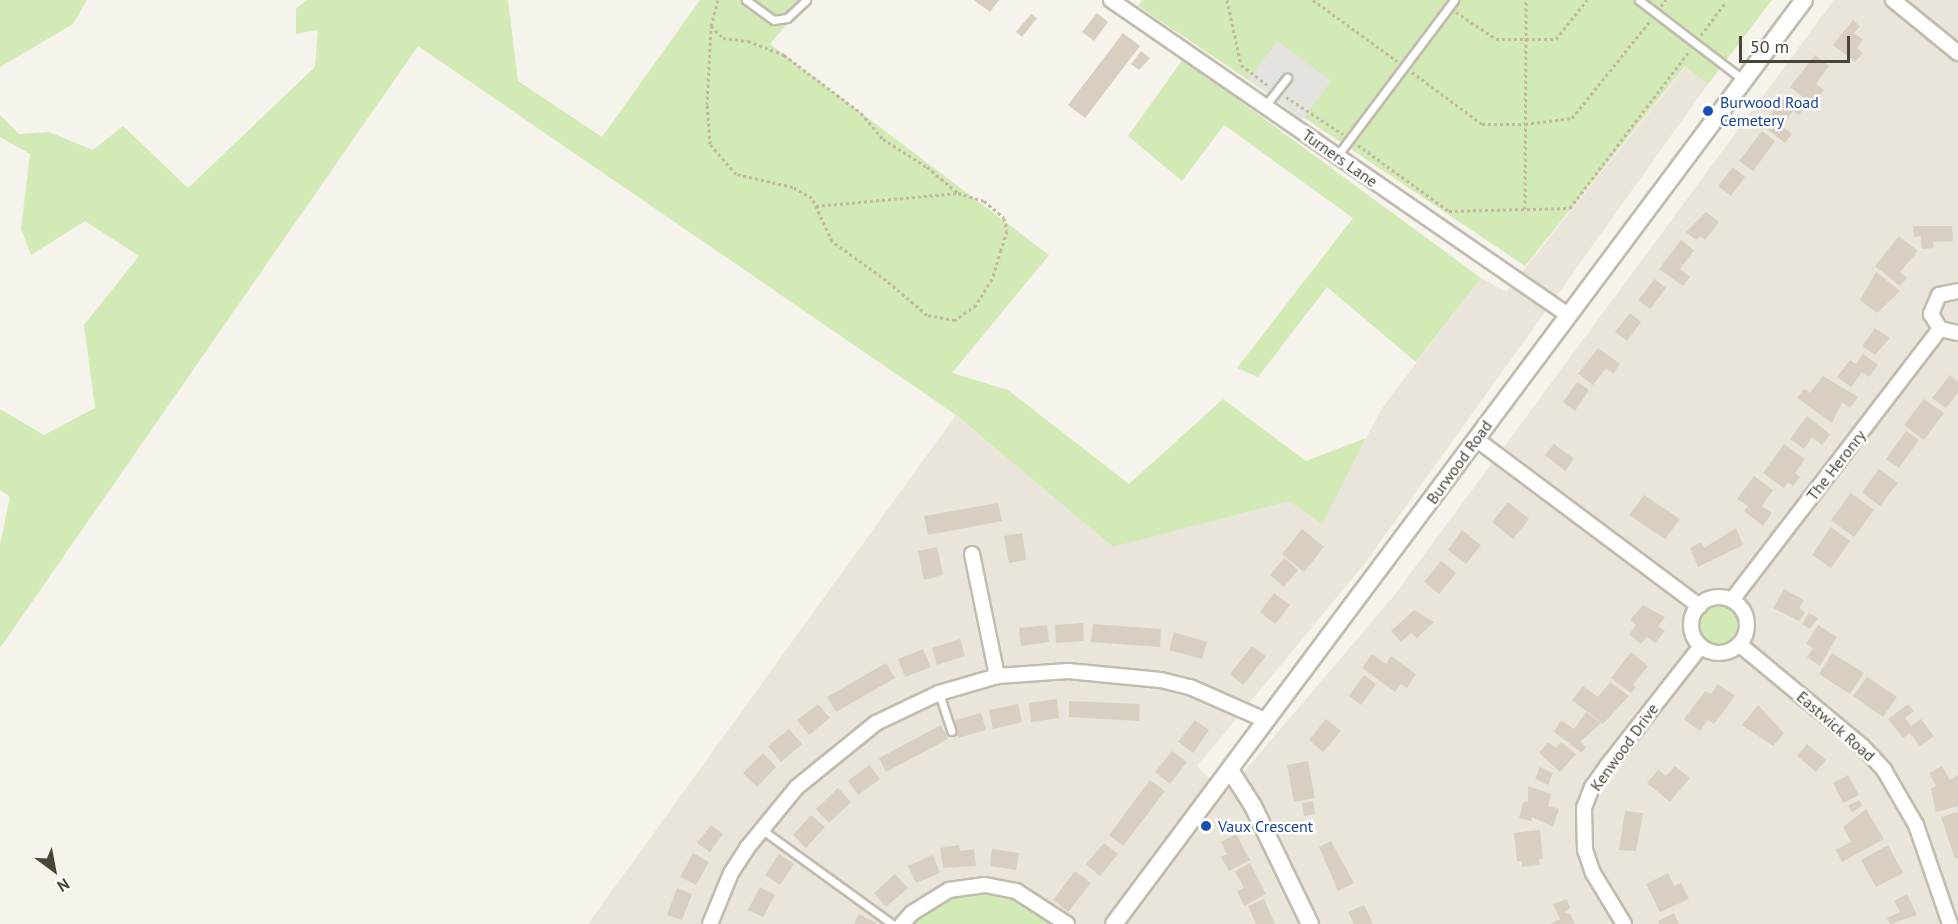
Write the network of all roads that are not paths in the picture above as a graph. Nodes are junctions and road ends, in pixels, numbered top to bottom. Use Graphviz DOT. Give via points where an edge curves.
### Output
graph roads {
  1 [pos="746,0"];
  2 [pos="806,0"];
  3 [pos="1111,0"];
  4 [pos="1454,0"];
  5 [pos="1640,0"];
  6 [pos="1804,0"];
  7 [pos="1893,0"];
  8 [pos="1958,53"];
  9 [pos="1287,78"];
  10 [pos="1745,81"];
  11 [pos="1265,106"];
  12 [pos="1337,156"];
  13 [pos="1958,291"];
  14 [pos="1568,315"];
  15 [pos="1940,329"];
  16 [pos="1958,333"];
  17 [pos="1476,439"];
  18 [pos="972,554"];
  19 [pos="1732,600"];
  20 [pos="1699,606"];
  21 [pos="1739,644"];
  22 [pos="1701,646"];
  23 [pos="997,676"];
  24 [pos="939,693"];
  25 [pos="1267,721"];
  26 [pos="951,731"];
  27 [pos="1230,770"];
  28 [pos="761,829"];
  29 [pos="710,924"];
  30 [pos="892,924"];
  31 [pos="902,924"];
  32 [pos="1067,924"];
  33 [pos="1114,924"];
  34 [pos="1310,924"];
  35 [pos="1624,924"];
  36 [pos="1950,924"];
  1 -- 2 [label="lane" via="774,20 787,18"];
  3 -- 11 [label="street, Turners Lane"];
  4 -- 12 [label="lane"];
  5 -- 10 [label="lane"];
  6 -- 10 [label="street, Burwood Road"];
  7 -- 8 [label="street"];
  9 -- 11 [label="lane"];
  10 -- 14 [label="street, Burwood Road"];
  11 -- 12 [label="street, Turners Lane"];
  12 -- 14 [label="street, Turners Lane"];
  13 -- 15 [label="street" via="1939,295 1932,307 1933,321"];
  14 -- 17 [label="street, Burwood Road"];
  15 -- 16 [label="street"];
  15 -- 19 [label="street, The Heronry"];
  17 -- 20 [label="street"];
  17 -- 25 [label="street, Burwood Road"];
  18 -- 23 [label="street"];
  19 -- 20 [label="street" via="1713,597"];
  19 -- 21 [label="street" via="1742,608 1747,623"];
  20 -- 22 [label="street" via="1691,628"];
  21 -- 22 [label="street" via="1724,653"];
  21 -- 36 [label="street, Eastwick Road" via="1862,746 1884,770 1916,825"];
  22 -- 35 [label="street, Kenwood Drive" via="1606,766 1584,808 1585,850 1593,873"];
  23 -- 24 [label="street"];
  23 -- 25 [label="street" via="1068,670 1161,680 1215,696"];
  24 -- 26 [label="lane"];
  24 -- 28 [label="street" via="876,723 844,746 797,787"];
  25 -- 27 [label="street, Burwood Road"];
  27 -- 33 [label="street, Burwood Road"];
  27 -- 34 [label="street" via="1253,806"];
  28 -- 29 [label="street" via="731,873"];
  28 -- 30 [label="lane"];
  31 -- 32 [label="street" via="912,913 949,890 985,885 1016,891"];
}
